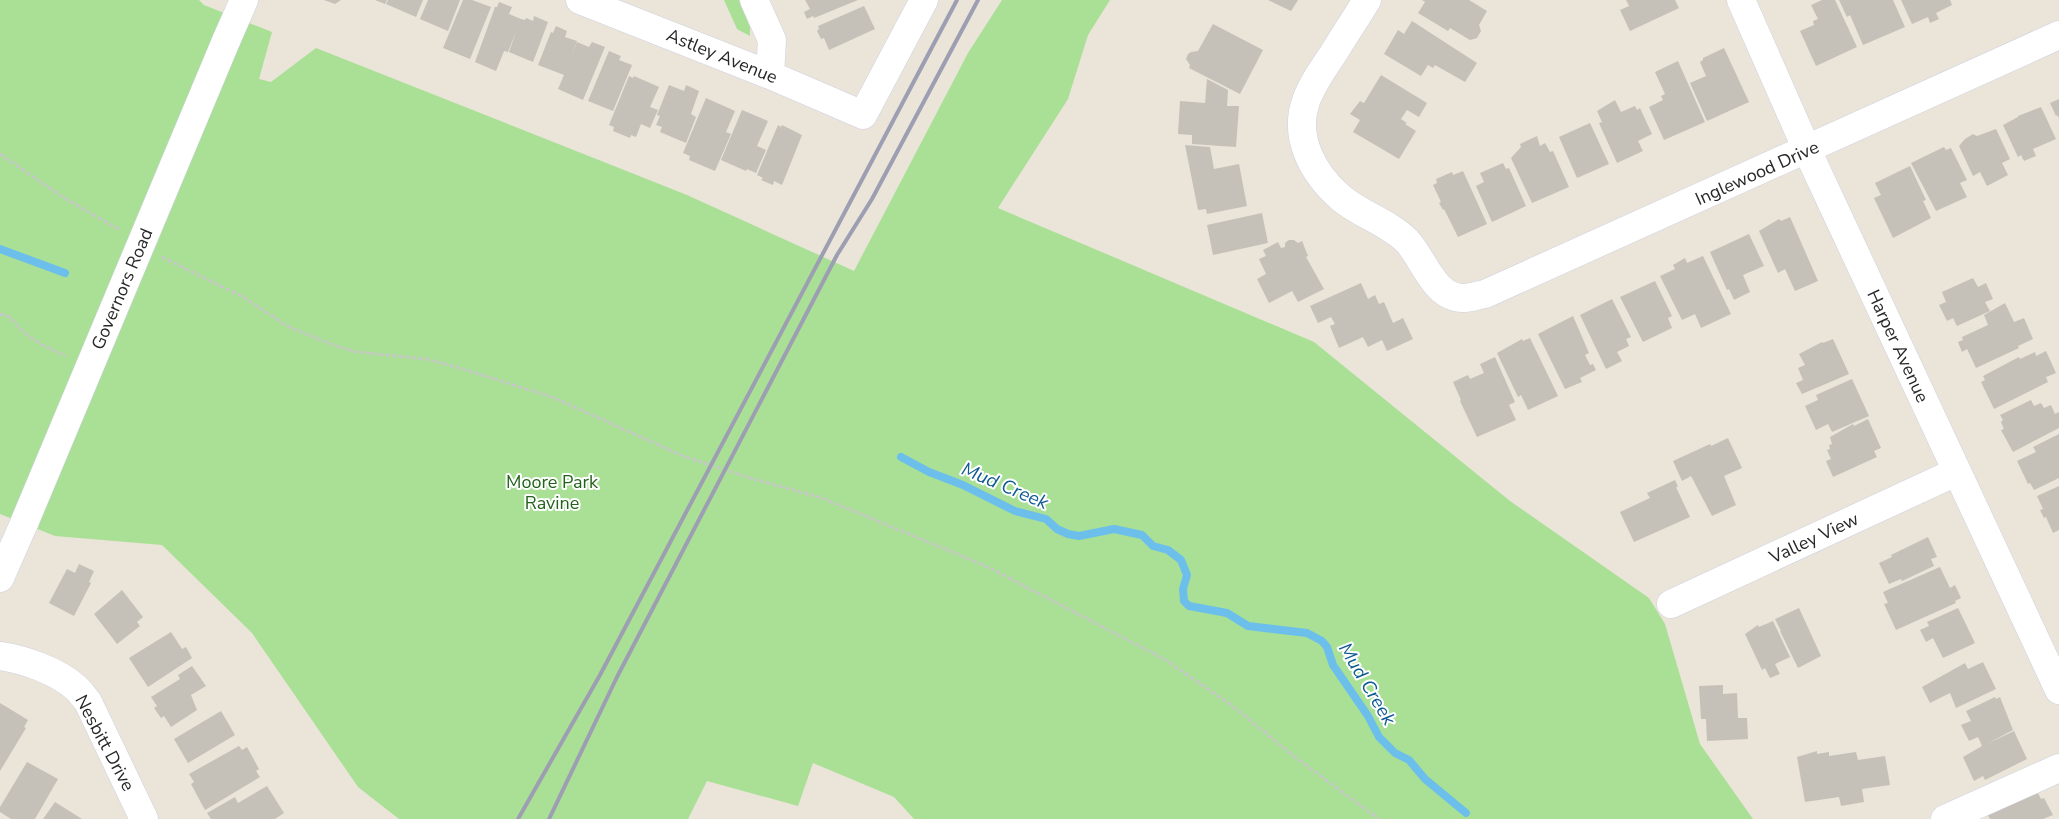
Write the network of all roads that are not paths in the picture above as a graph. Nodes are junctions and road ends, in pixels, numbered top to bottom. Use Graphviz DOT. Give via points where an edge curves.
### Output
graph roads {
  1 [pos="244,0"];
  2 [pos="580,0"];
  3 [pos="754,0"];
  4 [pos="924,0"];
  5 [pos="1367,0"];
  6 [pos="1741,0"];
  7 [pos="2059,36"];
  8 [pos="770,75"];
  9 [pos="1807,150"];
  10 [pos="1956,472"];
  11 [pos="0,578"];
  12 [pos="1671,604"];
  13 [pos="0,656"];
  14 [pos="2059,690"];
  15 [pos="2059,768"];
  16 [pos="144,819"];
  17 [pos="1945,819"];
  1 -- 11 [label="street, Governors Road, bridge"];
  2 -- 8 [label="street, Astley Avenue"];
  3 -- 8 [label="street" via="772,40"];
  4 -- 8 [label="street, Astley Avenue" via="864,116"];
  5 -- 9 [label="street, Inglewood Drive" via="1306,101 1302,118 1305,148 1323,179 1339,196 1355,210 1405,239 1437,286 1451,296 1463,298 1485,294"];
  6 -- 9 [label="street, Harper Avenue"];
  7 -- 9 [label="street, Inglewood Drive"];
  9 -- 10 [label="street, Harper Avenue"];
  10 -- 12 [label="street, Valley View"];
  10 -- 14 [label="street, Harper Avenue"];
  13 -- 16 [label="street, Nesbitt Drive" via="19,659 75,687 88,702"];
  15 -- 17 [label="street"];
}
